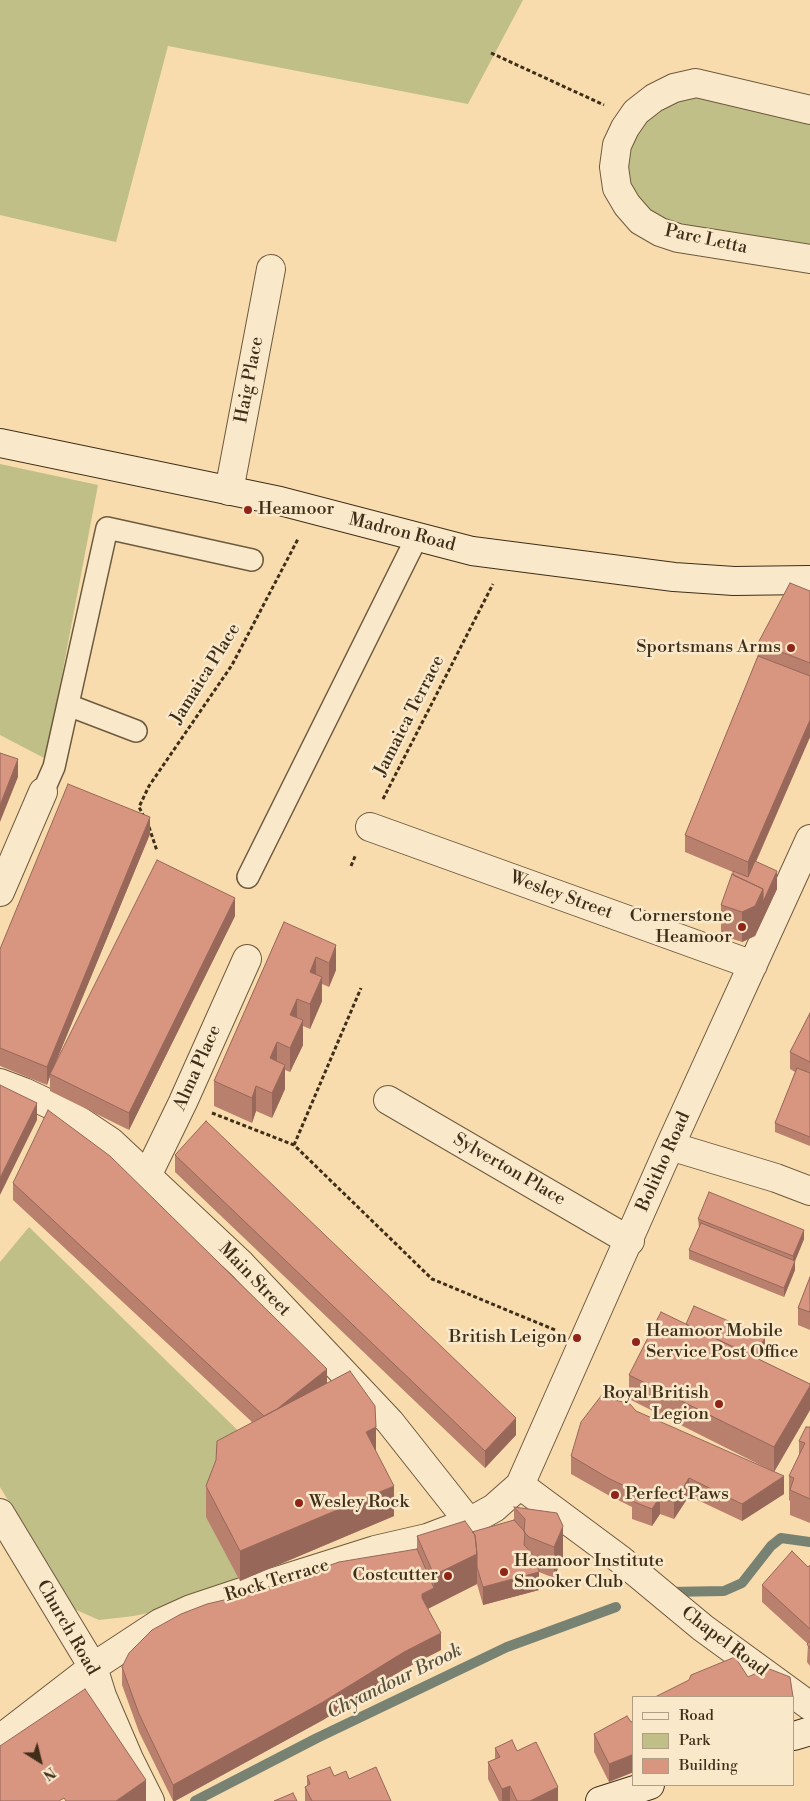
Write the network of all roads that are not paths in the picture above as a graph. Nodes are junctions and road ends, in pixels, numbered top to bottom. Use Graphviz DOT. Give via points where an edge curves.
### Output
graph roads {
  1 [pos="810,110"];
  2 [pos="810,259"];
  3 [pos="272,269"];
  4 [pos="0,443"];
  5 [pos="228,491"];
  6 [pos="417,537"];
  7 [pos="252,560"];
  8 [pos="810,580"];
  9 [pos="68,705"];
  10 [pos="136,731"];
  11 [pos="42,792"];
  12 [pos="370,827"];
  13 [pos="810,839"];
  14 [pos="248,877"];
  15 [pos="0,892"];
  16 [pos="247,959"];
  17 [pos="753,966"];
  18 [pos="0,1084"];
  19 [pos="388,1100"];
  20 [pos="670,1146"];
  21 [pos="147,1176"];
  22 [pos="810,1191"];
  23 [pos="630,1240"];
  24 [pos="520,1485"];
  25 [pos="0,1513"];
  26 [pos="469,1522"];
  27 [pos="93,1667"];
  28 [pos="810,1706"];
  29 [pos="810,1731"];
  30 [pos="795,1736"];
  31 [pos="0,1739"];
  32 [pos="647,1786"];
  33 [pos="150,1801"];
  34 [pos="600,1801"];
  1 -- 2 [label="street, Parc Letta" via="696,83 674,88 636,112 617,146 614,167 617,188 641,221 678,238"];
  3 -- 5 [label="street, Haig Place"];
  4 -- 5 [label="street, Madron Road"];
  5 -- 6 [label="street, Madron Road"];
  6 -- 8 [label="street, Madron Road" via="472,551 665,576 734,581"];
  6 -- 14 [label="lane"];
  7 -- 9 [label="lane" via="107,528"];
  9 -- 10 [label="lane"];
  9 -- 11 [label="lane" via="54,767"];
  11 -- 15 [label="street"];
  12 -- 17 [label="street, Wesley Street"];
  13 -- 17 [label="street, Bolitho Road"];
  16 -- 21 [label="street, Alma Place"];
  17 -- 20 [label="street, Bolitho Road"];
  18 -- 21 [label="street, Main Street" via="66,1112 111,1142"];
  19 -- 23 [label="street, Sylverton Place"];
  20 -- 22 [label="street"];
  20 -- 23 [label="street, Bolitho Road"];
  21 -- 26 [label="street, Main Street" via="241,1264 390,1422"];
  23 -- 24 [label="street, Bolitho Road"];
  24 -- 26 [label="street, Rock Terrace" via="494,1508"];
  24 -- 28 [label="street, Chapel Road" via="621,1560 703,1628"];
  25 -- 27 [label="street, Church Road"];
  26 -- 27 [label="street, Rock Terrace" via="427,1538 375,1550 191,1609 160,1623"];
  27 -- 31 [label="street, Rock Terrace"];
  27 -- 33 [label="street, Church Road" via="129,1759"];
  29 -- 30 [label="street"];
  32 -- 34 [label="street"];
}
